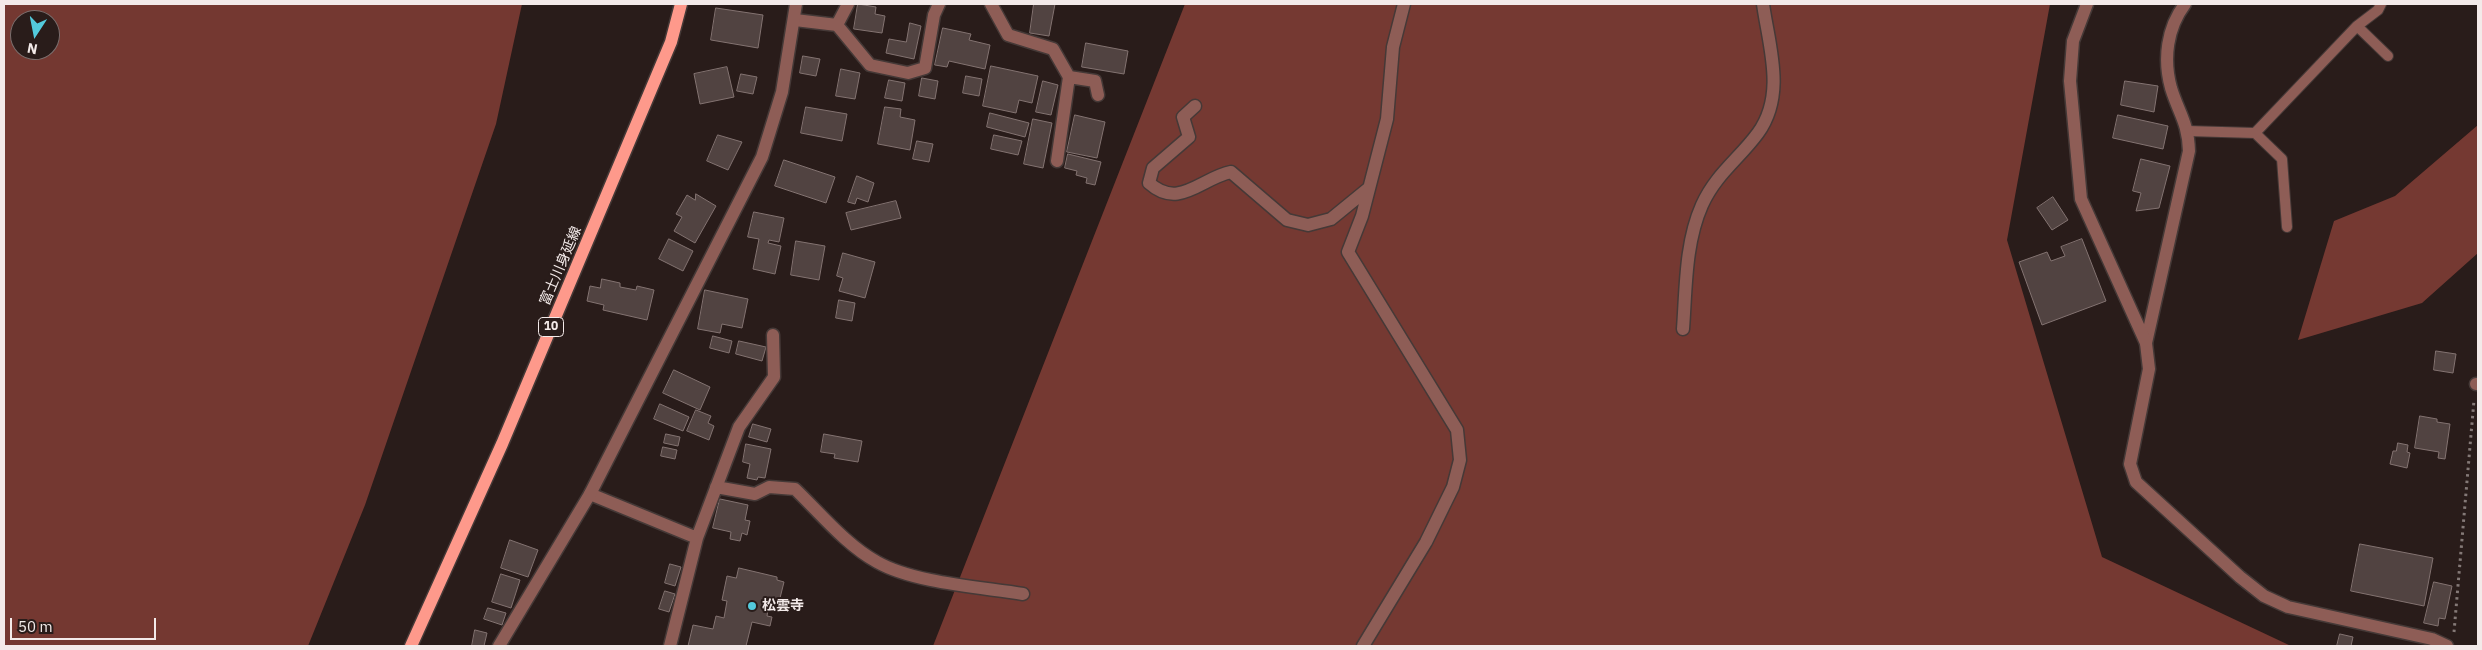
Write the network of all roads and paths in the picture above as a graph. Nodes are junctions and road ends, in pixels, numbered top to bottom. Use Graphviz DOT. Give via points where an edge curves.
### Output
graph roads {
  1 [pos="682,4"];
  2 [pos="796,4"];
  3 [pos="848,4"];
  4 [pos="939,4"];
  5 [pos="991,4"];
  6 [pos="1404,4"];
  7 [pos="1763,4"];
  8 [pos="2087,4"];
  9 [pos="2185,4"];
  10 [pos="2381,4"];
  11 [pos="795,20"];
  12 [pos="837,26"];
  13 [pos="2357,26"];
  14 [pos="2388,56"];
  15 [pos="1069,77"];
  16 [pos="1098,95"];
  17 [pos="1195,106"];
  18 [pos="2188,130"];
  19 [pos="2255,132"];
  20 [pos="1057,161"];
  21 [pos="1369,188"];
  22 [pos="2287,227"];
  23 [pos="1683,329"];
  24 [pos="772,335"];
  25 [pos="2146,343"];
  26 [pos="2477,384"];
  27 [pos="716,487"];
  28 [pos="590,494"];
  29 [pos="696,538"];
  30 [pos="1023,594"];
  31 [pos="2451,641"];
  32 [pos="411,646"];
  33 [pos="499,646"];
  34 [pos="670,646"];
  35 [pos="1363,646"];
  1 -- 32 [label="main road, 富士川身延線 / 10" via="660,70 502,444"];
  2 -- 11 [label="street"];
  3 -- 12 [label="street"];
  4 -- 12 [label="street" via="925,68 908,73 870,64"];
  5 -- 15 [label="street" via="1008,35 1053,49"];
  6 -- 21 [label="street" via="1393,47 1387,119"];
  7 -- 23 [label="street" via="1775,78 1771,106 1758,133 1721,172 1702,206 1690,244"];
  8 -- 25 [label="street" via="2073,42 2070,81 2081,199"];
  9 -- 18 [label="street" via="2174,18 2166,60 2171,88"];
  10 -- 13 [label="lane"];
  11 -- 12 [label="street"];
  11 -- 28 [label="street" via="782,92 762,157"];
  13 -- 14 [label="lane"];
  13 -- 19 [label="lane"];
  15 -- 16 [label="street" via="1095,81"];
  15 -- 20 [label="street"];
  17 -- 21 [label="street" via="1183,117 1189,137 1153,168 1149,183 1157,191 1184,194 1216,175 1231,172 1287,220 1308,225 1331,218"];
  18 -- 19 [label="lane"];
  18 -- 25 [label="street" via="2189,151"];
  19 -- 22 [label="lane" via="2282,159"];
  21 -- 35 [label="street" via="1348,252 1457,430 1460,460 1453,487 1426,542"];
  24 -- 27 [label="street" via="774,377 740,427"];
  25 -- 31 [label="street" via="2149,370 2130,464 2136,482 2264,596 2288,607"];
  26 -- 31 [label="path"];
  27 -- 29 [label="street"];
  27 -- 30 [label="street" via="754,494 769,487 794,489 855,547 878,563 918,577"];
  28 -- 29 [label="street"];
  28 -- 33 [label="street"];
  29 -- 34 [label="street"];
}
